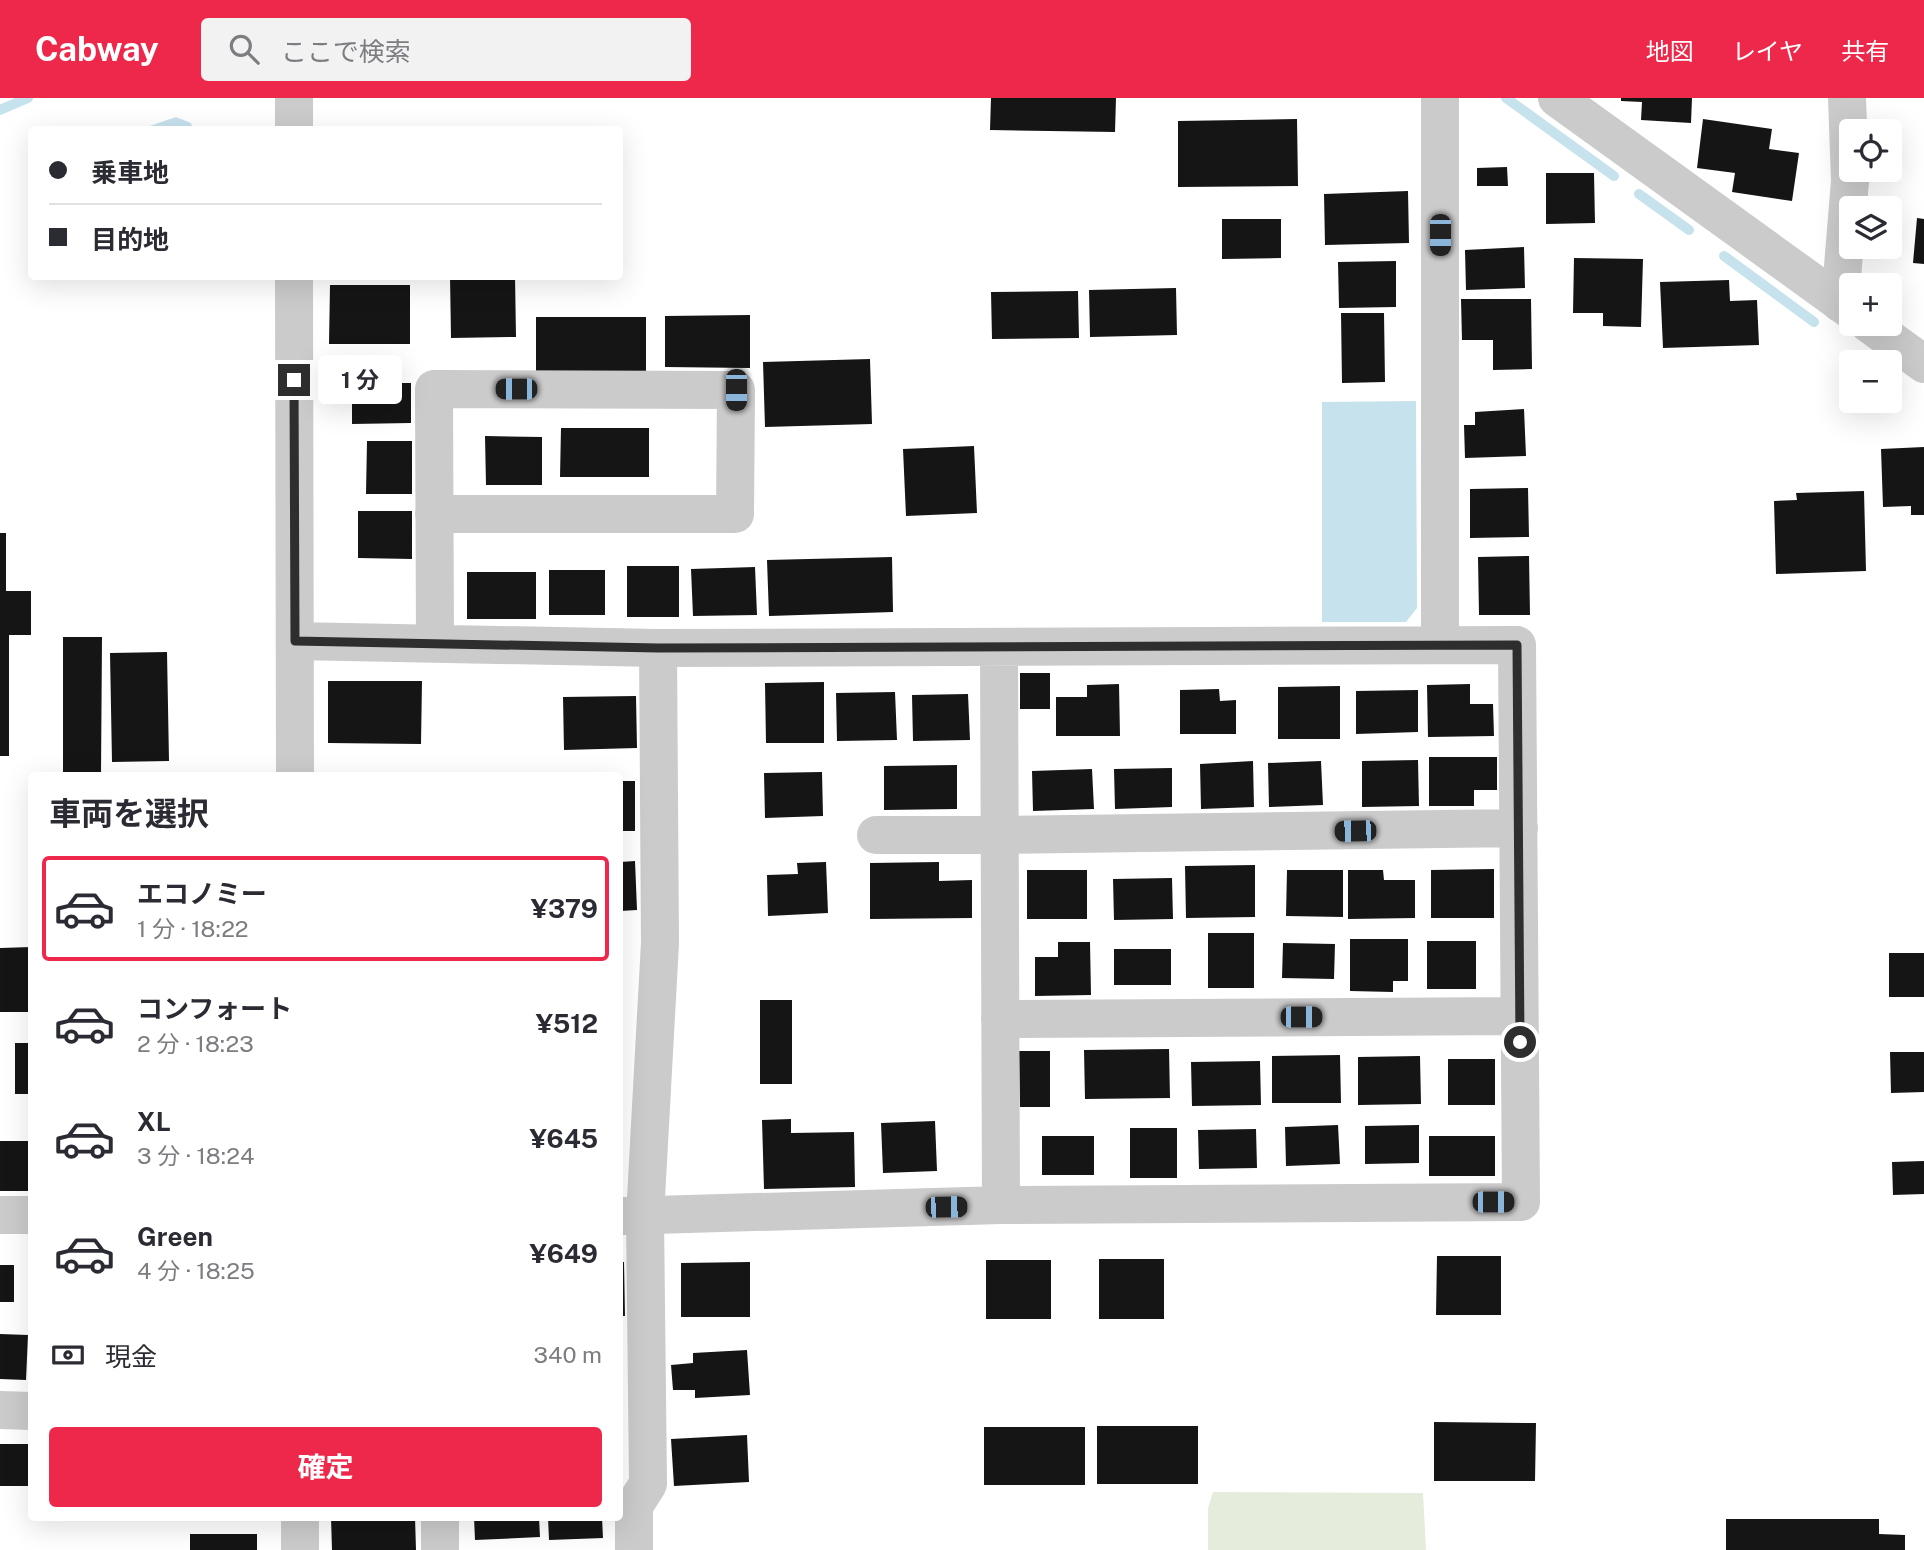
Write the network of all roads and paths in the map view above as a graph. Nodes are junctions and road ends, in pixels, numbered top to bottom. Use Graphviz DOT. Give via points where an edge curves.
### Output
graph roads {
  1 [pos="293,98"];
  2 [pos="1440,98"];
  3 [pos="1557,98"];
  4 [pos="1847,98"];
  5 [pos="294,126"];
  6 [pos="1852,273"];
  7 [pos="294,280"];
  8 [pos="1839,302"];
  9 [pos="1886,336"];
  10 [pos="1924,364"];
  11 [pos="434,514"];
  12 [pos="295,641"];
  13 [pos="435,642"];
  14 [pos="1440,645"];
  15 [pos="999,647"];
  16 [pos="658,648"];
  17 [pos="295,772"];
  18 [pos="1519,828"];
  19 [pos="876,835"];
  20 [pos="1000,835"];
  21 [pos="1520,1016"];
  22 [pos="1000,1019"];
  23 [pos="1001,1205"];
  24 [pos="0,1215"];
  25 [pos="28,1215"];
  26 [pos="632,1216"];
  27 [pos="0,1410"];
  28 [pos="28,1410"];
  29 [pos="300,1521"];
  30 [pos="440,1521"];
  31 [pos="300,1550"];
  32 [pos="440,1550"];
  33 [pos="634,1550"];
  1 -- 5 [label="street"];
  2 -- 14 [label="street"];
  3 -- 8 [label="street"];
  4 -- 6 [label="street"];
  7 -- 12 [label="street"];
  9 -- 10 [label="street"];
  11 -- 11 [label="street" via="434,389 736,390 735,514"];
  11 -- 13 [label="street"];
  12 -- 13 [label="street"];
  12 -- 17 [label="street"];
  13 -- 16 [label="street"];
  14 -- 15 [label="street"];
  14 -- 18 [label="street" via="1517,645"];
  15 -- 16 [label="street"];
  15 -- 20 [label="street"];
  16 -- 26 [label="street" via="660,943"];
  18 -- 20 [label="street"];
  18 -- 21 [label="street"];
  19 -- 20 [label="street"];
  20 -- 22 [label="street"];
  21 -- 22 [label="street"];
  21 -- 23 [label="street" via="1521,1202"];
  22 -- 23 [label="street"];
  23 -- 26 [label="street"];
  24 -- 25 [label="street"];
  26 -- 33 [label="street" via="648,1484 634,1506"];
  27 -- 28 [label="street"];
  29 -- 31 [label="street"];
  30 -- 32 [label="street"];
}
